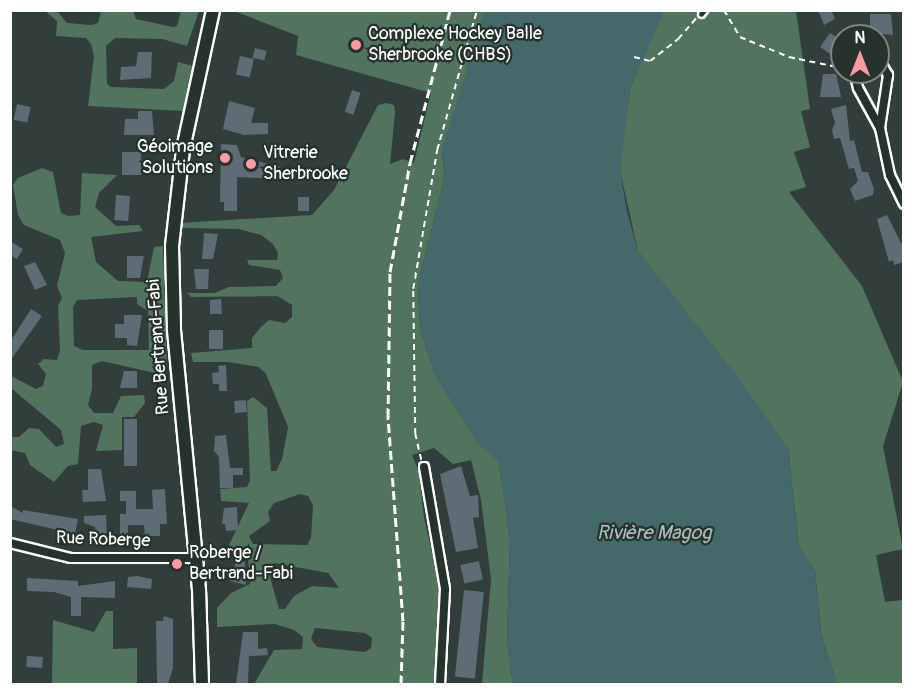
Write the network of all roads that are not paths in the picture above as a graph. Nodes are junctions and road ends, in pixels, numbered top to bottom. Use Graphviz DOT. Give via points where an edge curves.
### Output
graph roads {
  1 [pos="213,10"];
  2 [pos="857,84"];
  3 [pos="887,84"];
  4 [pos="880,128"];
  5 [pos="903,204"];
  6 [pos="424,467"];
  7 [pos="10,543"];
  8 [pos="196,558"];
  9 [pos="202,684"];
  10 [pos="440,684"];
  1 -- 8 [label="street, Rue Bertrand-Fabi" via="180,164 172,246 176,363"];
  2 -- 4 [label="street"];
  3 -- 4 [label="street"];
  4 -- 5 [label="street" via="891,175"];
  6 -- 10 [label="street" via="445,589"];
  7 -- 8 [label="street, Rue Roberge" via="71,558"];
  8 -- 9 [label="street, Rue Bertrand-Fabi"];
}
